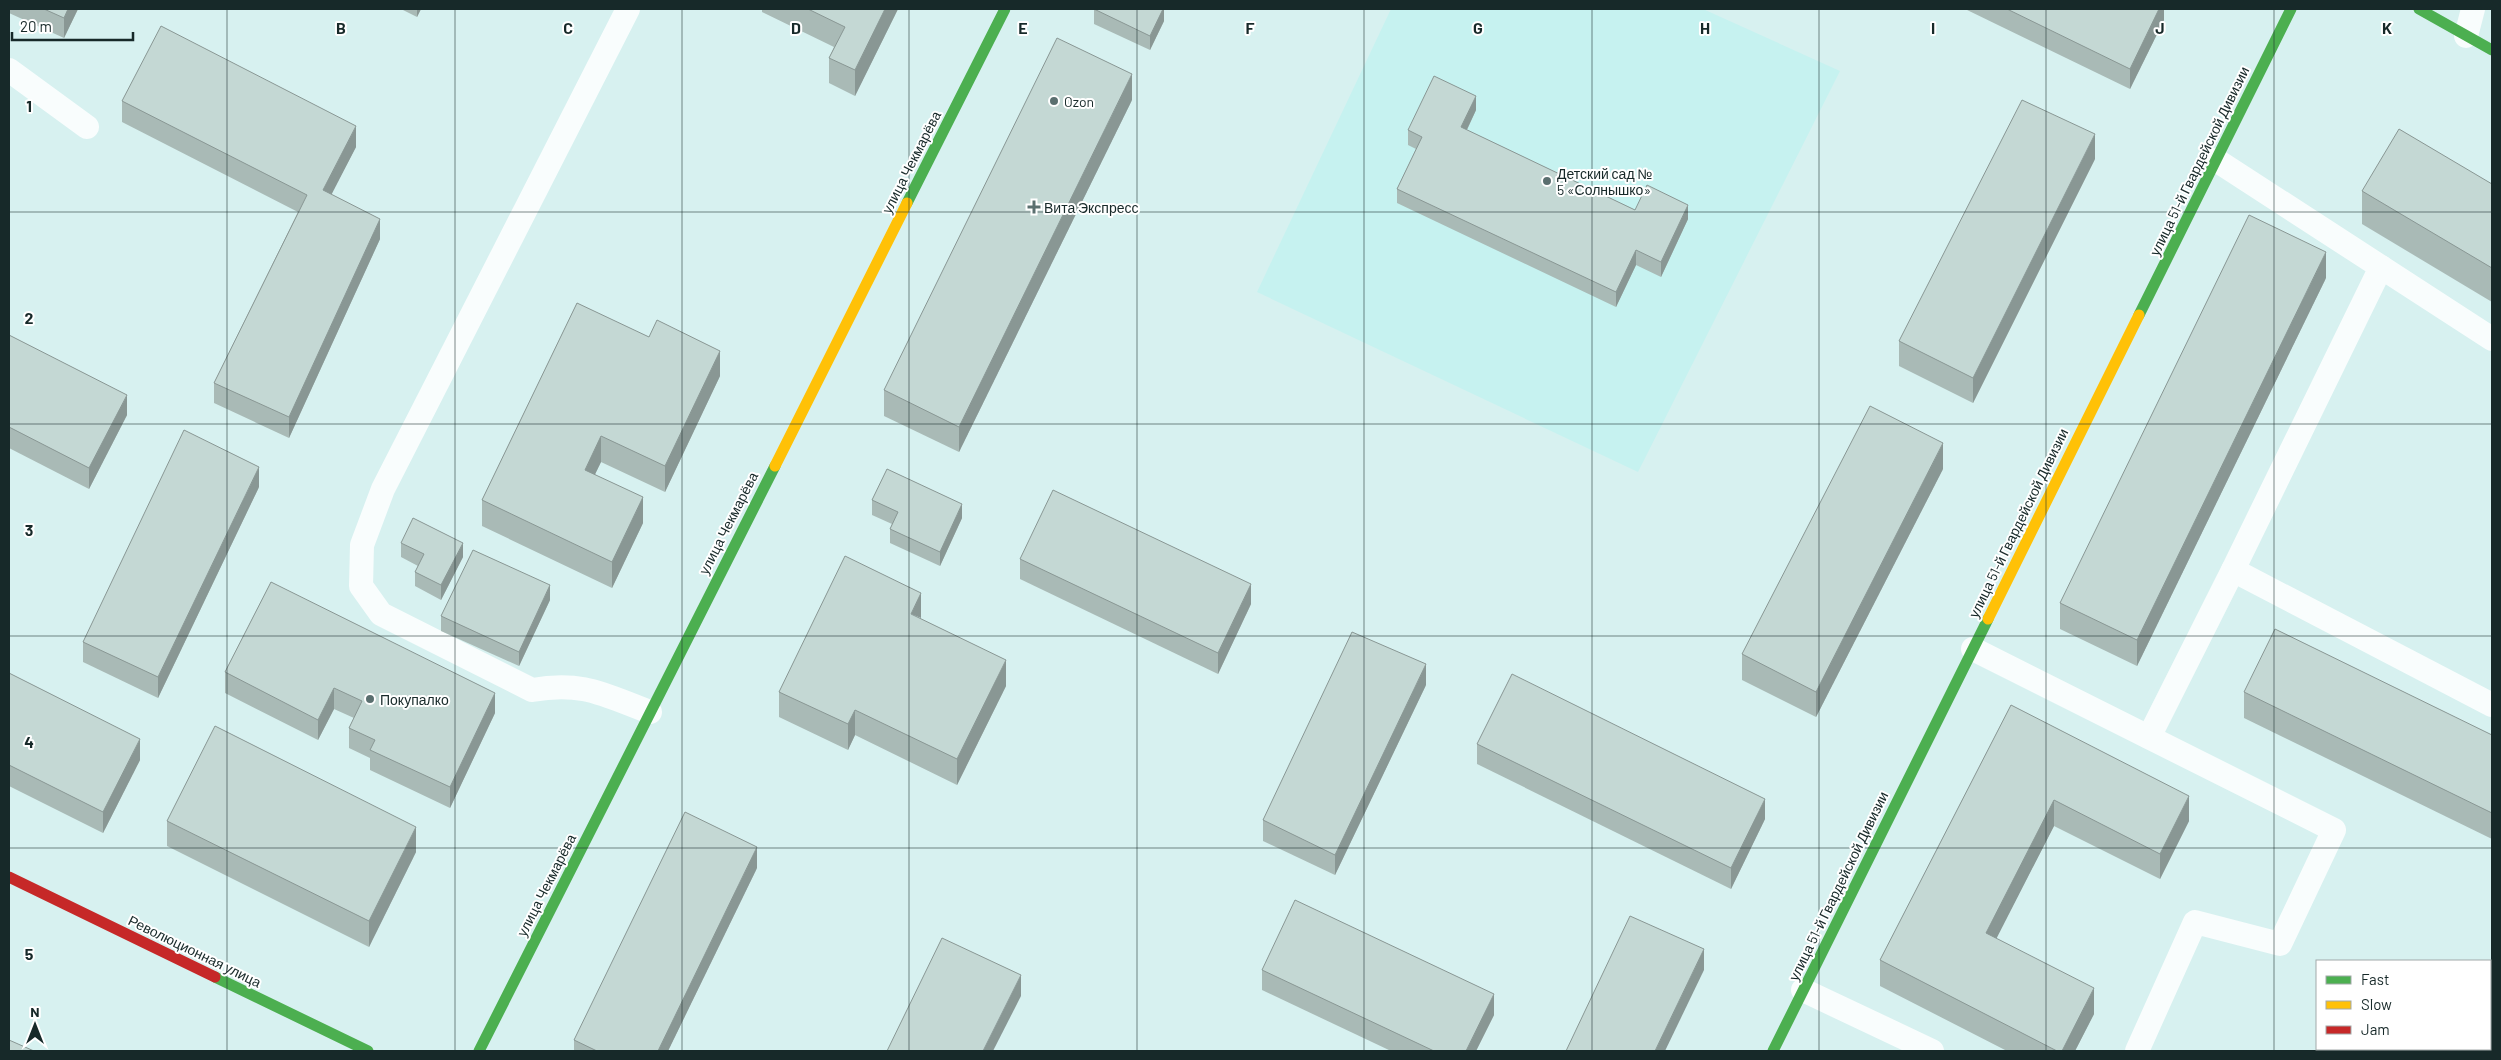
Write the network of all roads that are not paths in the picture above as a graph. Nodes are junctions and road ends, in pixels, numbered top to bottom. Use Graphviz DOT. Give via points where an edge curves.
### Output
graph roads {
  1 [pos="628,9"];
  2 [pos="1004,9"];
  3 [pos="2291,9"];
  4 [pos="2419,9"];
  5 [pos="2472,9"];
  6 [pos="2466,36"];
  7 [pos="2492,50"];
  8 [pos="9,70"];
  9 [pos="87,127"];
  10 [pos="2216,160"];
  11 [pos="2381,267"];
  12 [pos="2492,339"];
  13 [pos="2233,570"];
  14 [pos="1972,649"];
  15 [pos="2492,705"];
  16 [pos="650,712"];
  17 [pos="2149,738"];
  18 [pos="9,877"];
  19 [pos="1803,990"];
  20 [pos="368,1051"];
  21 [pos="479,1051"];
  22 [pos="1773,1051"];
  23 [pos="1932,1051"];
  24 [pos="2137,1051"];
  1 -- 16 [label="lane" via="383,489 362,545 361,586 381,614 532,690 558,686 588,688"];
  2 -- 16 [label="street, улица Чекмарёва"];
  3 -- 10 [label="street, улица 51-й Гвардейской Дивизии"];
  4 -- 6 [label="street"];
  5 -- 6 [label="lane"];
  6 -- 7 [label="street"];
  8 -- 9 [label="lane"];
  10 -- 11 [label="lane"];
  10 -- 14 [label="street, улица 51-й Гвардейской Дивизии"];
  11 -- 12 [label="lane"];
  11 -- 13 [label="lane"];
  13 -- 15 [label="lane"];
  13 -- 17 [label="lane"];
  14 -- 17 [label="lane"];
  14 -- 19 [label="street, улица 51-й Гвардейской Дивизии"];
  16 -- 21 [label="street, улица Чекмарёва"];
  17 -- 24 [label="lane" via="2334,830 2280,944 2195,922"];
  18 -- 20 [label="street, Революционная улица"];
  19 -- 22 [label="street, улица 51-й Гвардейской Дивизии"];
  19 -- 23 [label="lane"];
}
